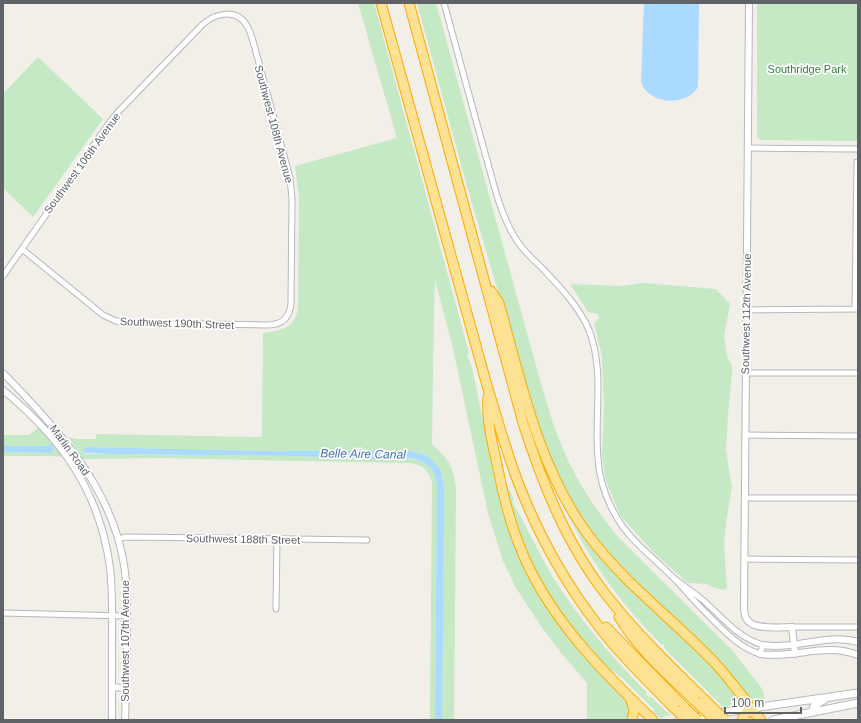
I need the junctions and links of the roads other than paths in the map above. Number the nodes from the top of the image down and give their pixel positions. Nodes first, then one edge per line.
1 (381, 3) edge
2 (409, 3) edge
3 (444, 3) edge
4 (749, 3) edge
5 (225, 14) joint
6 (748, 148) junction
7 (858, 148) edge
8 (857, 162) dead end
9 (857, 186) edge
10 (22, 249) junction
11 (857, 254) edge
12 (3, 276) edge
13 (485, 281) junction
14 (856, 309) edge
15 (746, 310) junction
16 (285, 320) joint
17 (3, 373) edge
18 (745, 373) junction
19 (858, 373) edge
20 (488, 389) junction
21 (3, 390) edge
22 (745, 436) junction
23 (858, 436) edge
24 (745, 498) junction
25 (858, 498) edge
26 (119, 538) junction
27 (277, 539) junction
28 (105, 540) junction
29 (367, 540) dead end
30 (744, 559) junction
31 (858, 560) edge
32 (676, 580) junction
33 (276, 609) dead end
34 (3, 613) edge
35 (112, 616) junction
36 (127, 616) junction
37 (792, 627) junction
38 (858, 627) edge
39 (739, 633) junction
40 (734, 640) junction
41 (858, 642) edge
42 (793, 644) junction
43 (763, 645) junction
44 (760, 654) junction
45 (795, 654) junction
46 (858, 655) edge
47 (112, 688) junction
48 (126, 688) junction
49 (856, 692) edge
50 (630, 698) junction
51 (827, 698) junction
52 (699, 700) junction
53 (858, 703) edge
54 (749, 708) junction
55 (812, 712) junction
56 (798, 717) edge
57 (691, 719) edge
58 (112, 720) edge
59 (125, 720) edge
60 (632, 720) edge
61 (653, 720) edge
62 (679, 720) edge
63 (715, 720) edge
64 (725, 720) edge
65 (742, 720) edge
66 (760, 720) edge
67 (773, 720) edge

1 - 20 highway
2 - 13 highway
3 - 32 street
4 - 6 street, Southwest 112th Avenue
5 - 10 street, Southwest 106th Avenue
5 - 16 street, Southwest 108th Avenue
6 - 7 street
6 - 15 street, Southwest 112th Avenue
8 - 9 street
9 - 11 street
10 - 12 street, Southwest 106th Avenue
10 - 16 street, Southwest 190th Street
11 - 14 street
13 - 52 highway
13 - 54 highway
14 - 15 street
15 - 18 street, Southwest 112th Avenue
17 - 26 street, Marlin Road
18 - 19 street
18 - 22 street, Southwest 112th Avenue
20 - 50 highway
20 - 57 highway, bridge
21 - 28 street, Marlin Road
22 - 23 street
22 - 24 street, Southwest 112th Avenue
24 - 25 street
24 - 30 street, Southwest 112th Avenue
26 - 27 street, Southwest 188th Street
26 - 28 street
26 - 36 street, Southwest 107th Avenue
27 - 29 street, Southwest 188th Street
27 - 33 street
28 - 35 street, Southwest 107th Avenue
30 - 31 street
30 - 37 street, Southwest 112th Avenue
32 - 39 street
32 - 40 street
34 - 35 street
35 - 36 street
35 - 47 street, Southwest 107th Avenue
36 - 48 street, Southwest 107th Avenue
37 - 38 street
37 - 42 street
39 - 40 street
39 - 43 street
40 - 44 street
41 - 42 street
42 - 43 street
42 - 45 street
43 - 44 street
44 - 45 street
45 - 46 street
47 - 48 street
47 - 58 street, Southwest 107th Avenue
48 - 59 street, Southwest 107th Avenue
49 - 51 main road
50 - 60 highway
50 - 61 highway
51 - 54 main road
51 - 55 main road
52 - 63 highway, bridge
52 - 64 highway, bridge
53 - 55 main road
54 - 57 main road
54 - 65 highway
54 - 66 highway
55 - 56 main road
56 - 67 main road
57 - 62 main road

